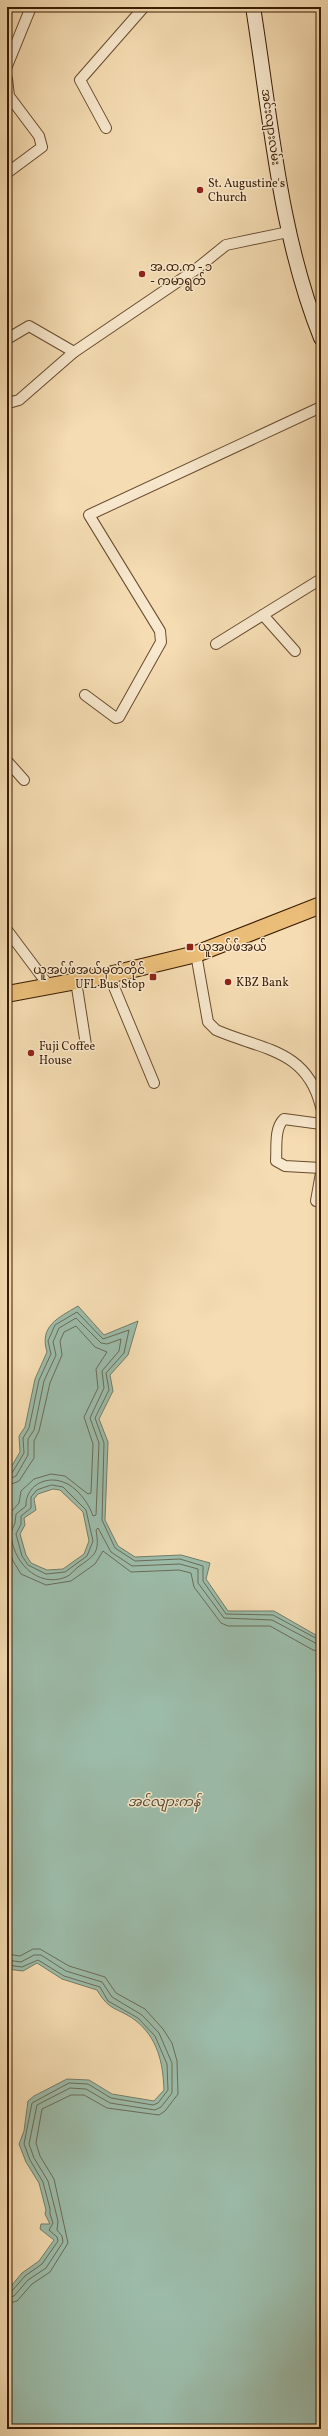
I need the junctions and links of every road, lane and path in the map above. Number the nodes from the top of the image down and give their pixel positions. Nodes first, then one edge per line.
1 (31, 7) edge
2 (144, 7) edge
3 (253, 7) edge
4 (7, 66) edge
5 (7, 80) edge
6 (106, 128) dead end
7 (7, 173) edge
8 (288, 232) junction
9 (321, 338) edge
10 (7, 339) edge
11 (74, 352) junction
12 (7, 399) edge
13 (321, 406) edge
14 (321, 579) edge
15 (263, 615) junction
16 (216, 644) dead end
17 (295, 651) dead end
18 (85, 695) dead end
19 (7, 761) edge
20 (24, 780) dead end
21 (319, 910) edge
22 (7, 930) edge
23 (196, 954) junction
24 (109, 976) junction
25 (76, 981) junction
26 (49, 986) junction
27 (8, 994) edge
28 (86, 1045) dead end
29 (154, 1083) dead end
30 (321, 1107) edge
31 (321, 1124) edge
32 (321, 1168) edge
33 (321, 1173) edge
34 (316, 1201) dead end

1 - 4 street
2 - 6 street
3 - 8 main road, အင်းလျားလမ်း
5 - 7 street
8 - 9 main road, အင်းလျားလမ်း
8 - 11 street
10 - 11 street
11 - 12 street
13 - 18 street
14 - 15 street
15 - 16 street
15 - 17 street
19 - 20 street
21 - 23 main road
22 - 26 street
23 - 24 main road
23 - 30 street
24 - 25 main road
24 - 29 street
25 - 26 main road
25 - 28 street
26 - 27 main road
31 - 32 street
33 - 34 street

